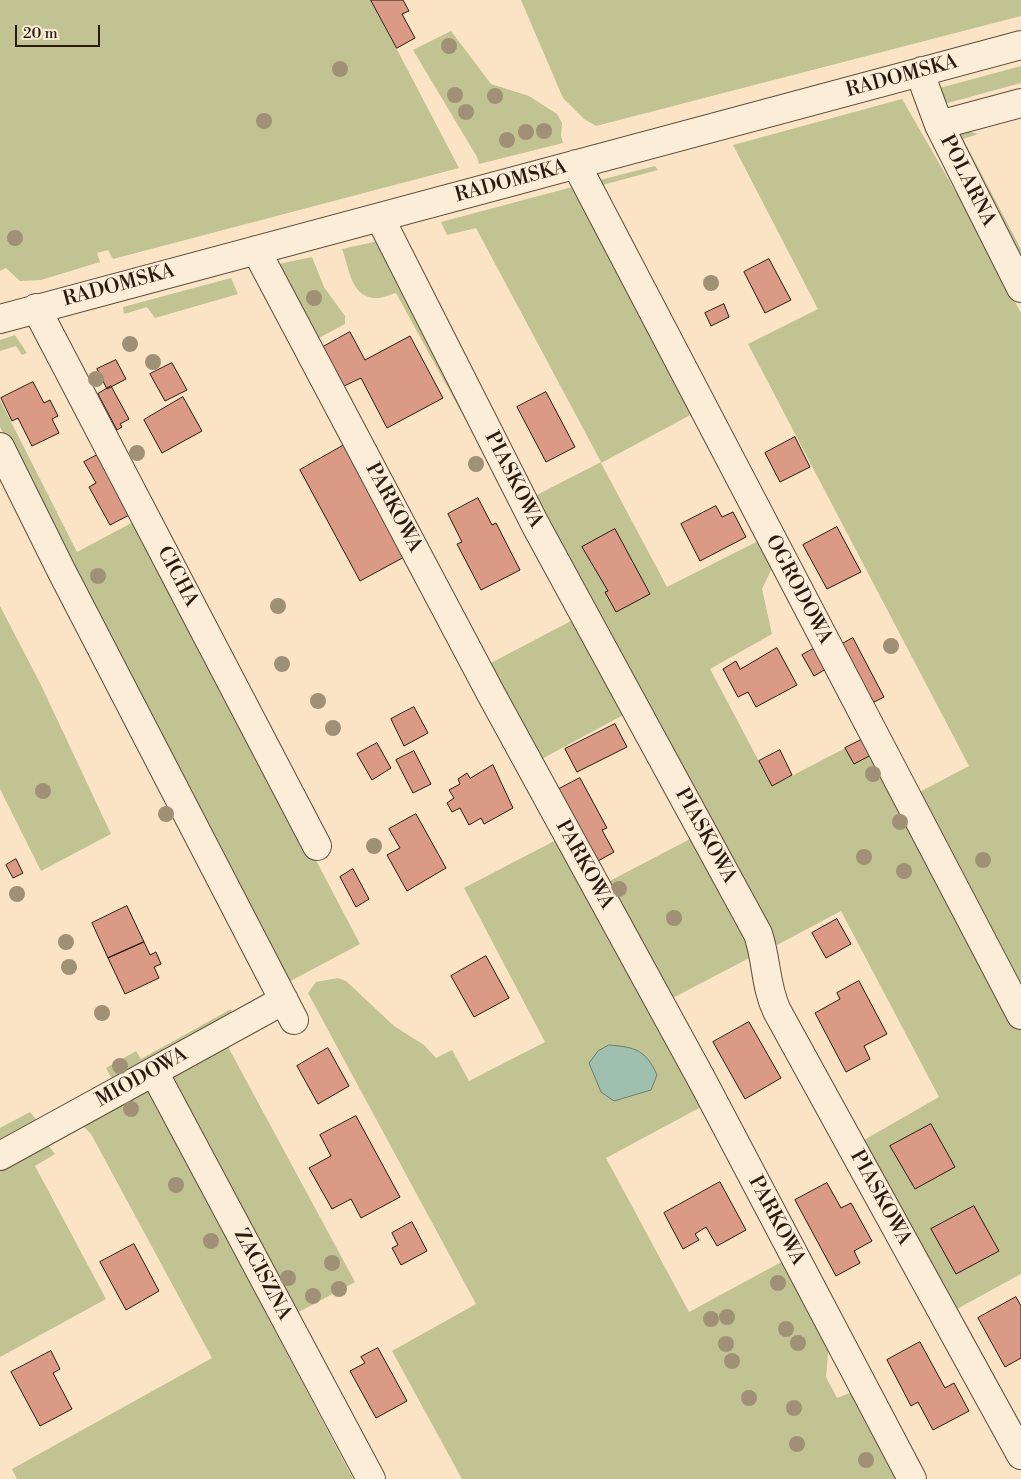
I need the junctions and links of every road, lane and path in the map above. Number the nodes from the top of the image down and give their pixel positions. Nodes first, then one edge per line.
1 (1021, 45) edge
2 (922, 71) junction
3 (1021, 103) edge
4 (939, 125) junction
5 (576, 164) junction
6 (380, 218) junction
7 (256, 250) junction
8 (1021, 288) edge
9 (36, 308) junction
10 (1, 315) edge
11 (0, 447) edge
12 (317, 846) dead end
13 (1021, 1015) edge
14 (154, 1072) junction
15 (0, 1156) edge
16 (1021, 1456) edge
17 (371, 1479) edge
18 (912, 1479) edge

1 - 2 street, RADOMSKA
2 - 4 street, POLARNA
2 - 5 street, RADOMSKA
3 - 4 street
4 - 8 street, POLARNA
5 - 6 street, RADOMSKA
5 - 13 street, OGRODOWA
6 - 7 street, RADOMSKA
6 - 16 street, PIASKOWA
7 - 9 street, RADOMSKA
7 - 18 street, PARKOWA
9 - 10 street, RADOMSKA
9 - 12 street, CICHA
11 - 14 street, MIODOWA
14 - 15 street, MIODOWA
14 - 17 street, ZACISZNA

